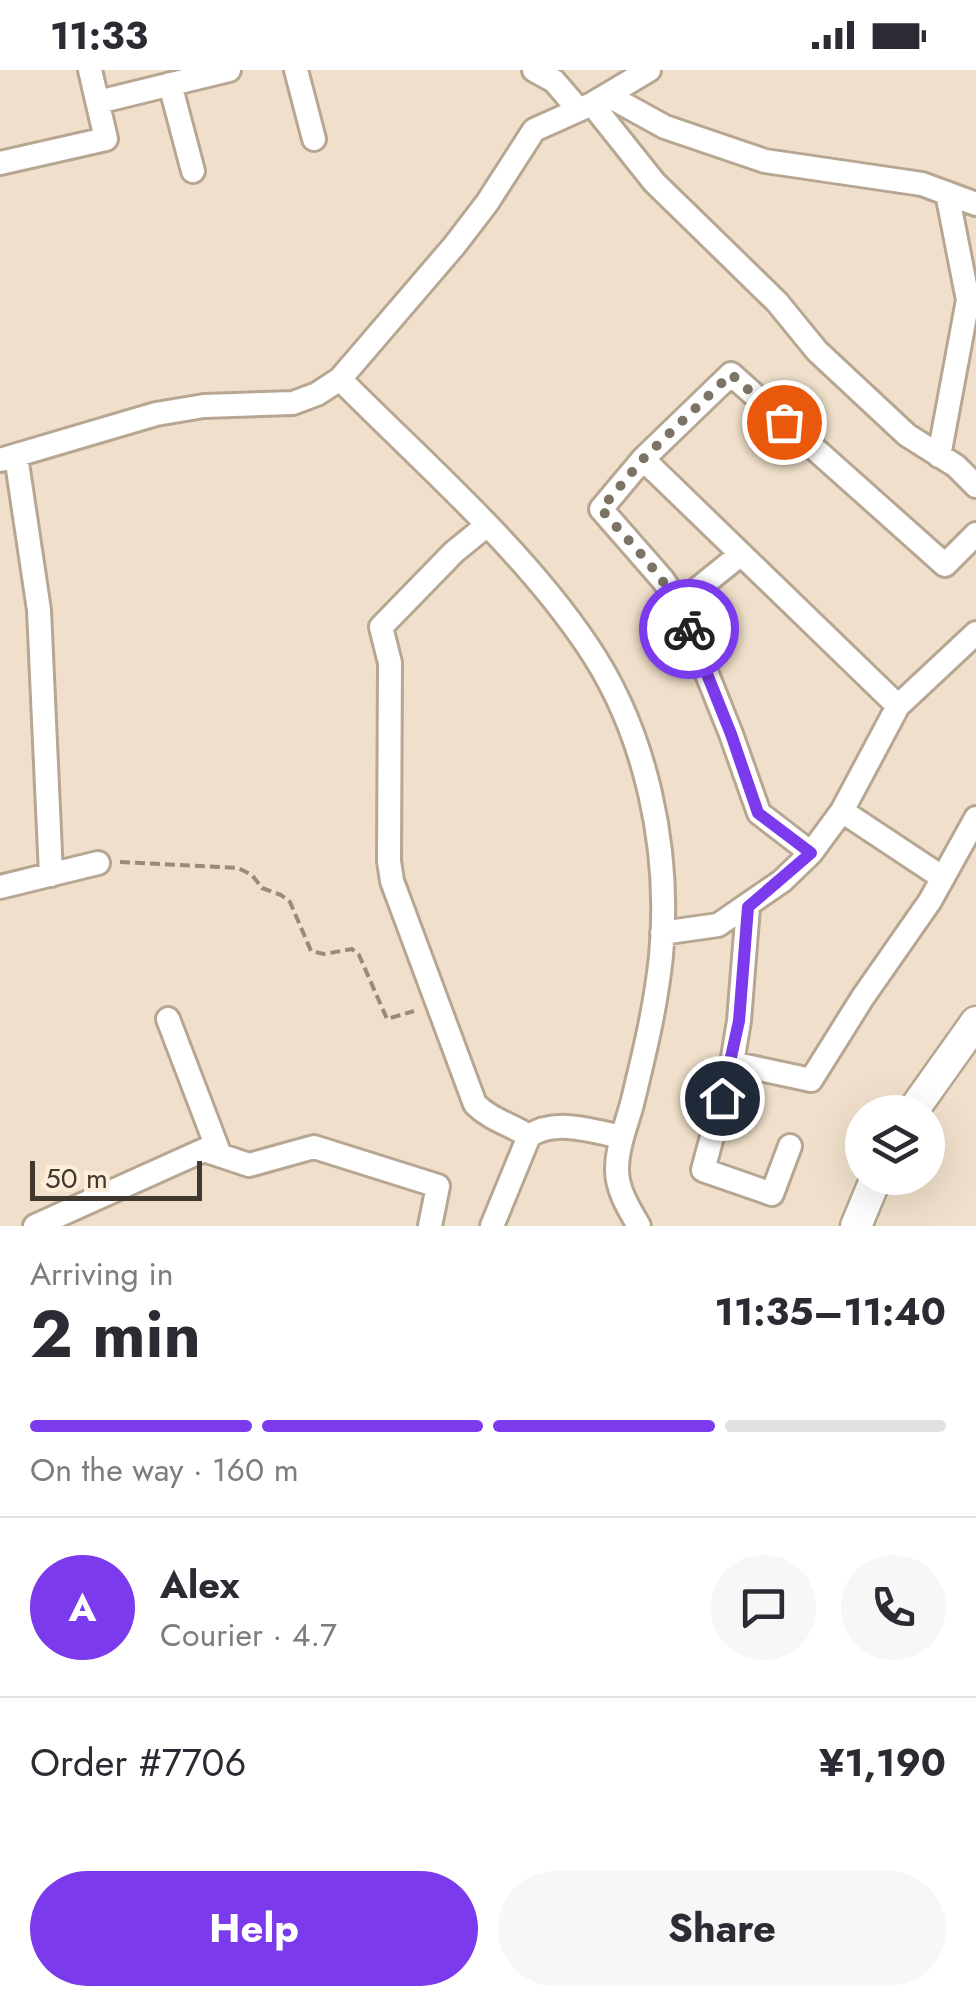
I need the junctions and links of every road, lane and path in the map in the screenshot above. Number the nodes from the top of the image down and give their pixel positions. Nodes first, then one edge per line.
1 (90, 70) edge
2 (229, 70) edge
3 (296, 70) edge
4 (534, 70) edge
5 (649, 70) edge
6 (170, 84) junction
7 (98, 102) junction
8 (593, 103) junction
9 (314, 139) dead end
10 (0, 163) edge
11 (192, 171) dead end
12 (947, 193) junction
13 (976, 204) edge
14 (340, 378) junction
15 (939, 456) junction
16 (8, 458) edge
17 (643, 459) junction
18 (976, 486) edge
19 (486, 526) junction
20 (976, 534) edge
21 (741, 554) junction
22 (679, 604) junction
23 (976, 633) edge
24 (898, 706) junction
25 (842, 811) junction
26 (976, 818) edge
27 (811, 853) junction
28 (98, 863) joint
29 (50, 875) junction
30 (943, 878) junction
31 (0, 887) edge
32 (748, 907) junction
33 (662, 933) junction
34 (438, 1004) junction
35 (168, 1019) dead end
36 (976, 1022) edge
37 (732, 1063) junction
38 (923, 1095) edge
39 (529, 1136) junction
40 (622, 1137) junction
41 (790, 1146) dead end
42 (220, 1156) junction
43 (869, 1195) edge
44 (35, 1226) edge
45 (430, 1226) edge
46 (492, 1226) edge
47 (639, 1226) edge
48 (856, 1226) edge

1 - 7 street
2 - 6 street
3 - 9 street
4 - 8 street
5 - 8 street
6 - 7 street
6 - 11 street
7 - 10 street
8 - 12 street
8 - 14 street
8 - 15 street
12 - 13 street
12 - 15 street
14 - 16 street
14 - 19 street
15 - 18 street
16 - 29 street
17 - 20 street
17 - 21 street
17 - 22 street
19 - 33 street
19 - 34 street
21 - 22 street
21 - 24 street
22 - 27 street
23 - 24 street
24 - 25 street
25 - 27 street
25 - 30 street
26 - 30 street
27 - 32 street
28 - 29 street
28 - 34 path
29 - 31 street
30 - 37 street
32 - 33 street
32 - 37 street
33 - 40 street
34 - 39 street
35 - 42 street
36 - 38 street
37 - 41 street
39 - 40 street
39 - 46 street
40 - 47 street
42 - 44 street
42 - 45 street
43 - 48 street

